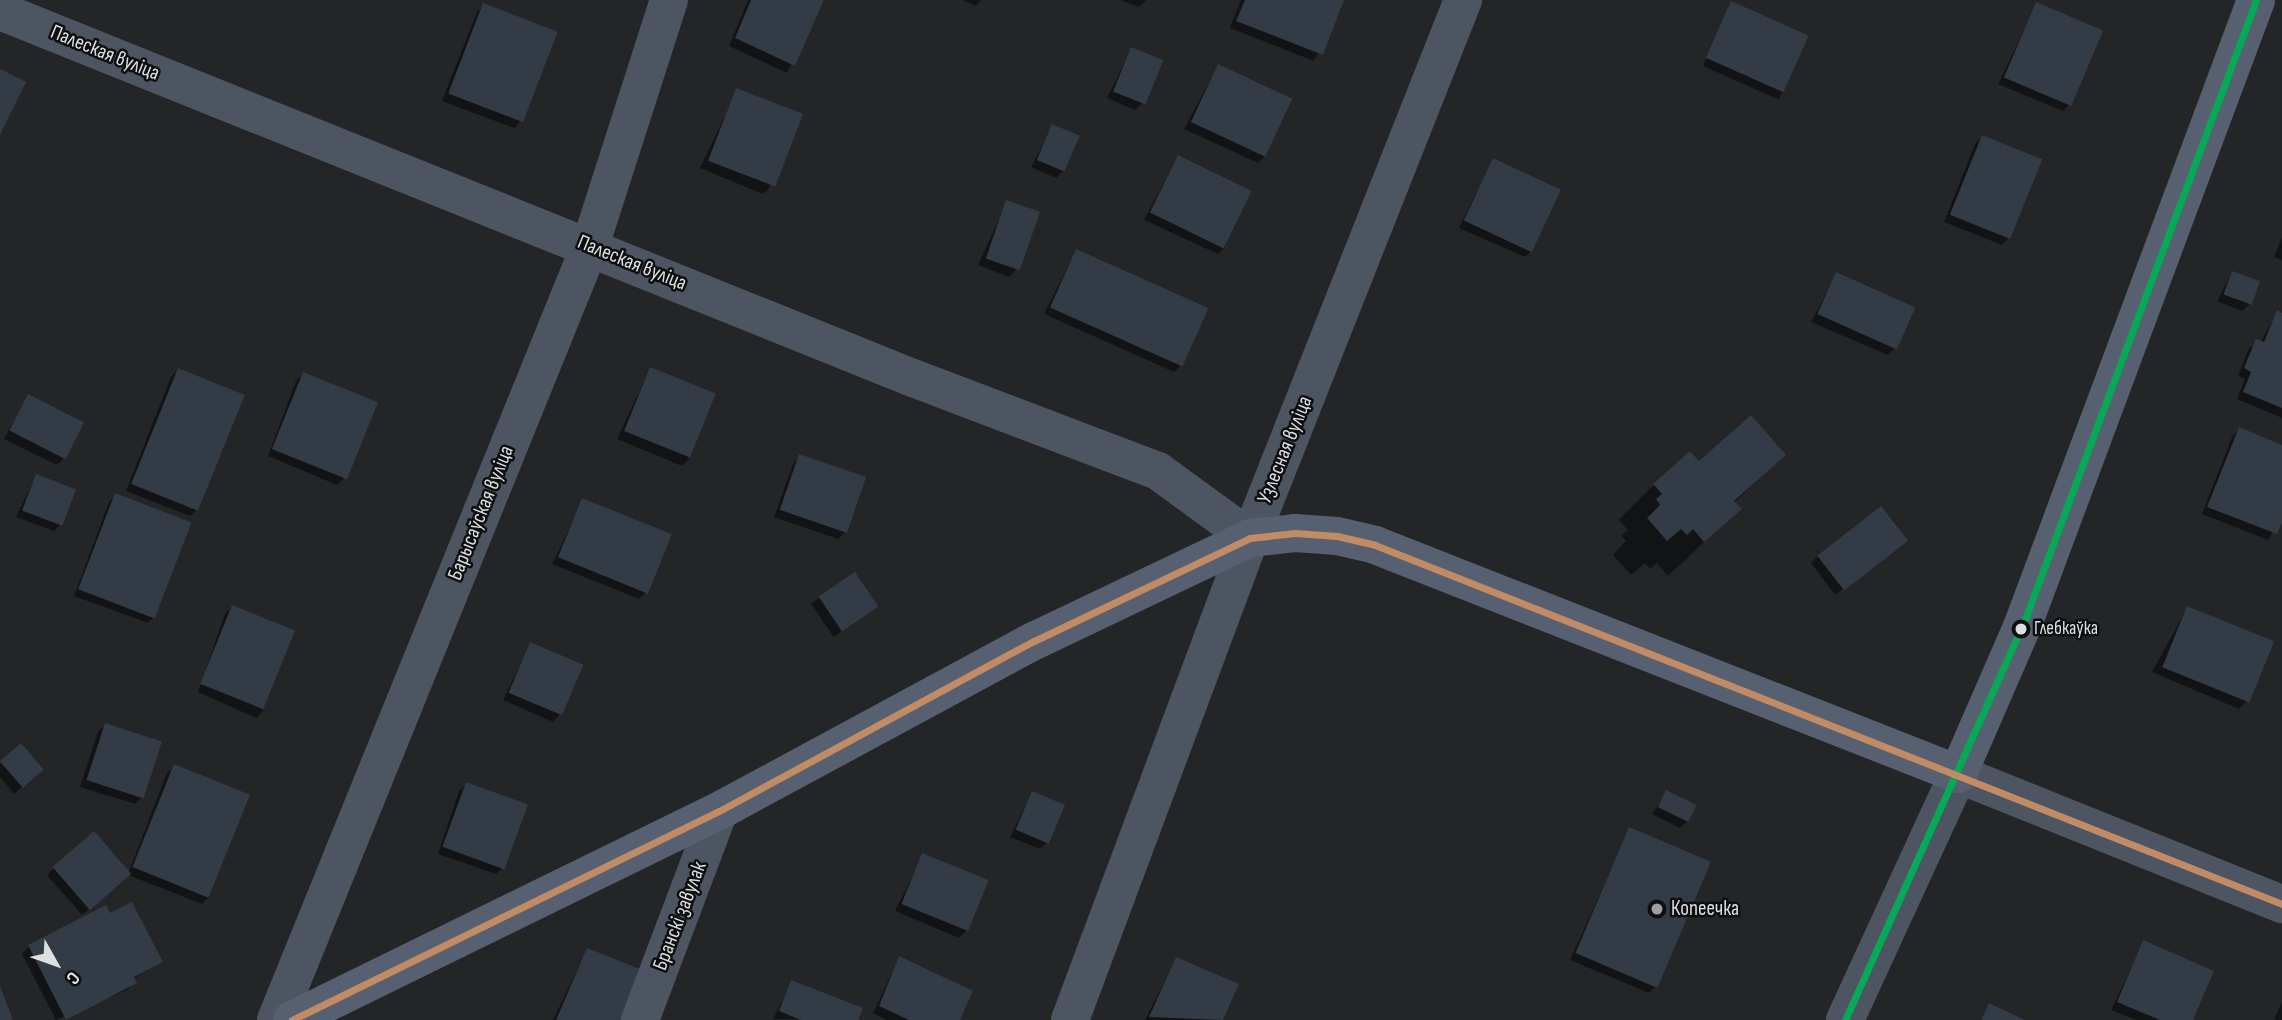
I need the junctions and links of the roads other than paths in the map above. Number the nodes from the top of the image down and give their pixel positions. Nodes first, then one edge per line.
1 (669, 0) edge
2 (1463, 0) edge
3 (2256, 0) edge
4 (0, 11) edge
5 (590, 246) junction
6 (1250, 538) junction
7 (1958, 774) junction
8 (719, 811) junction
9 (2282, 904) edge
10 (276, 1020) edge
11 (292, 1020) edge
12 (640, 1020) edge
13 (1070, 1020) edge
14 (1845, 1020) edge

1 - 5 street, Барысаўская вуліца
2 - 6 street, Узлесная вуліца
3 - 7 main road
4 - 5 street, Палеская вуліца
5 - 6 street, Палеская вуліца
5 - 10 street, Барысаўская вуліца
6 - 7 main road
6 - 8 main road
6 - 13 street, Узлесная вуліца
7 - 9 street
7 - 14 street
8 - 11 main road
8 - 12 street, Бранскі завулак

